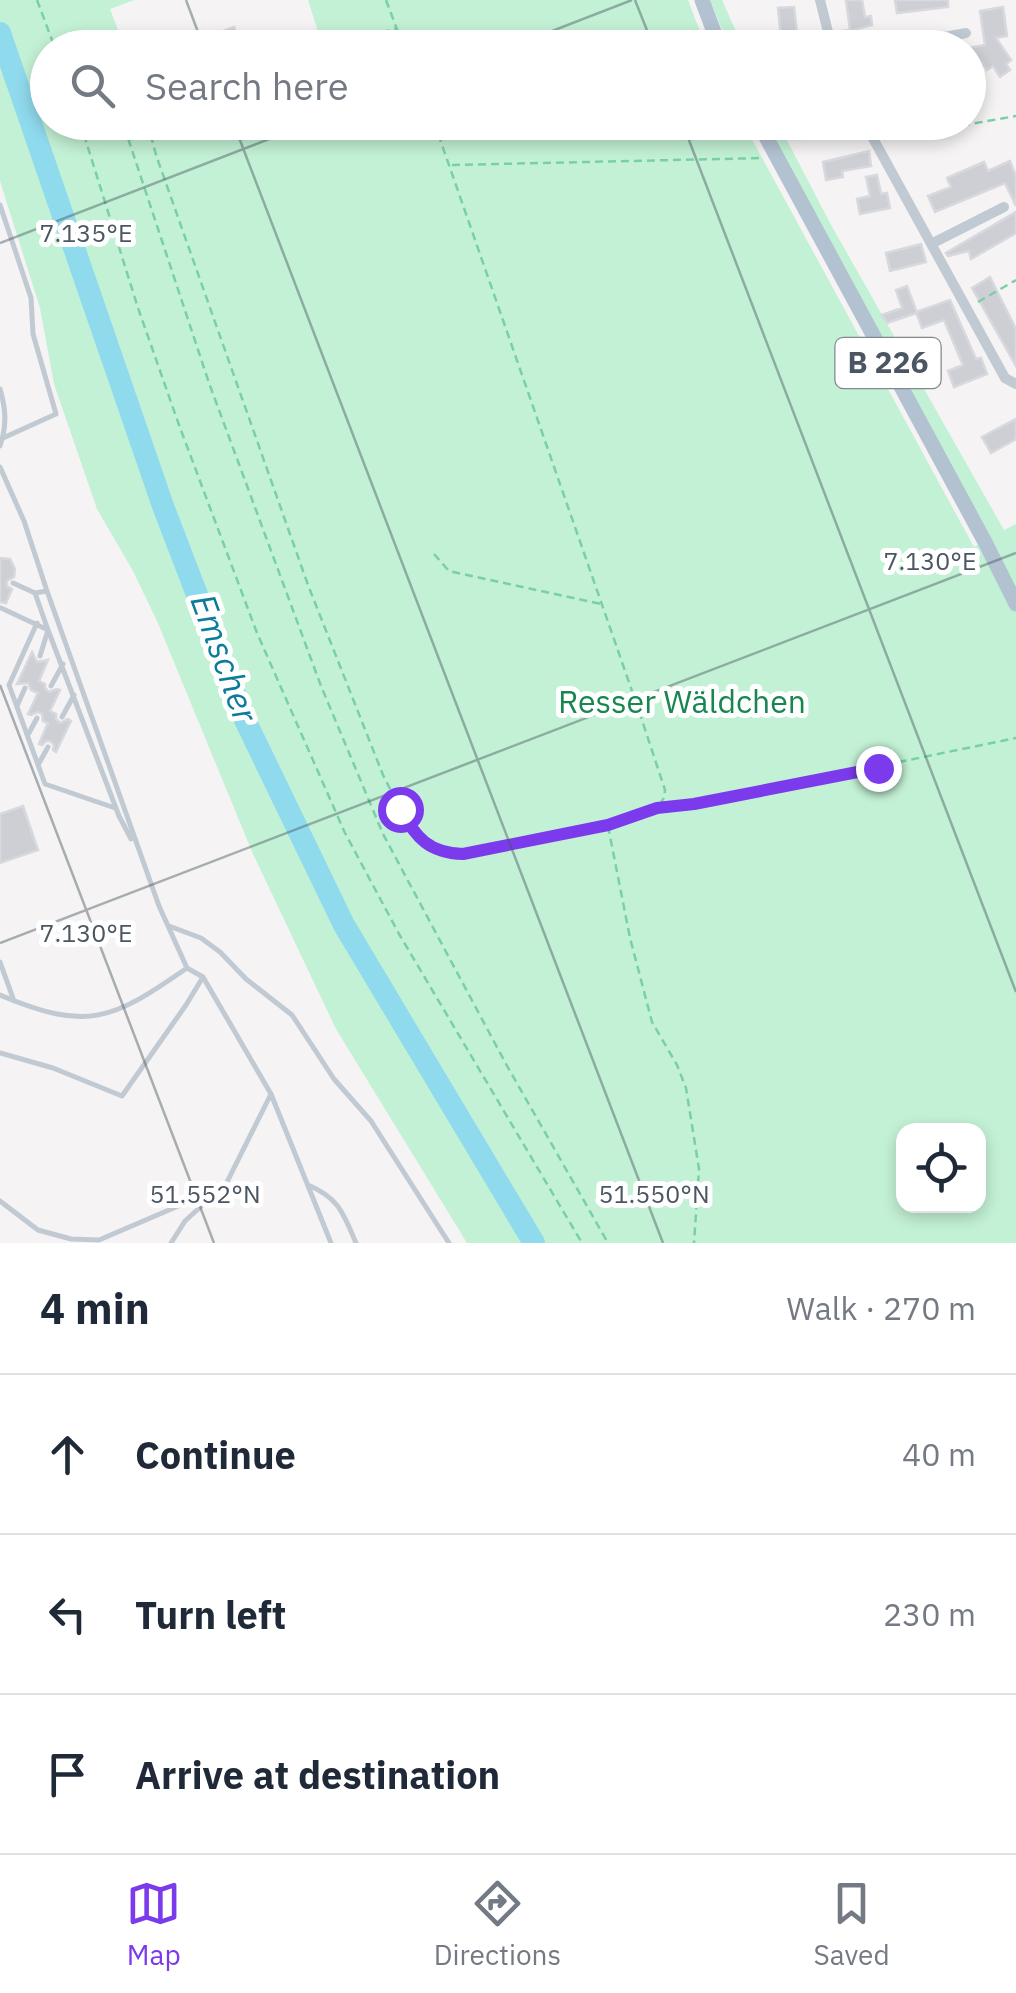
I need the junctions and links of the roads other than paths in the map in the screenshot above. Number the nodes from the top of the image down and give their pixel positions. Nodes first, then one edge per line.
1 (702, 0) edge
2 (820, 0) edge
3 (713, 30) edge
4 (828, 30) edge
5 (768, 140) edge
6 (873, 140) edge
7 (0, 205) edge
8 (1004, 207) dead end
9 (931, 244) junction
10 (1016, 384) edge
11 (0, 389) edge
12 (3, 438) junction
13 (0, 446) edge
14 (0, 467) edge
15 (14, 583) dead end
16 (47, 591) junction
17 (35, 593) junction
18 (1016, 604) edge
19 (1, 608) edge
20 (37, 622) junction
21 (48, 630) junction
22 (40, 656) dead end
23 (63, 664) junction
24 (51, 686) dead end
25 (26, 688) dead end
26 (74, 694) junction
27 (17, 706) junction
28 (62, 717) dead end
29 (37, 718) dead end
30 (28, 735) junction
31 (48, 748) dead end
32 (38, 765) junction
33 (125, 806) junction
34 (116, 809) junction
35 (138, 851) junction
36 (168, 926) junction
37 (0, 962) edge
38 (187, 968) junction
39 (203, 977) junction
40 (0, 995) edge
41 (14, 1001) junction
42 (0, 1054) edge
43 (271, 1094) junction
44 (308, 1184) junction
45 (208, 1200) junction
46 (0, 1201) edge
47 (171, 1243) edge
48 (330, 1243) edge
49 (356, 1243) edge
50 (449, 1243) edge

1 - 3 main road
2 - 4 street
5 - 18 main road, B 226
6 - 9 street
7 - 12 lane
8 - 9 street
9 - 10 street
11 - 12 lane
12 - 13 lane
14 - 16 lane
15 - 17 lane
16 - 17 lane
16 - 33 lane
17 - 21 lane
19 - 20 lane
20 - 21 lane
20 - 27 lane
21 - 22 lane
21 - 23 lane
23 - 24 lane
23 - 26 lane
25 - 27 lane
26 - 28 lane
26 - 34 lane
27 - 30 lane
29 - 30 lane
30 - 32 lane
31 - 32 lane
32 - 34 lane
33 - 34 lane
33 - 35 lane
34 - 35 lane
35 - 36 lane
36 - 38 lane
36 - 50 lane
37 - 41 lane
38 - 39 lane
38 - 41 lane
39 - 42 lane
39 - 43 lane
40 - 41 lane
43 - 44 lane
43 - 45 lane
44 - 48 lane
44 - 49 lane
45 - 46 lane
45 - 47 lane

